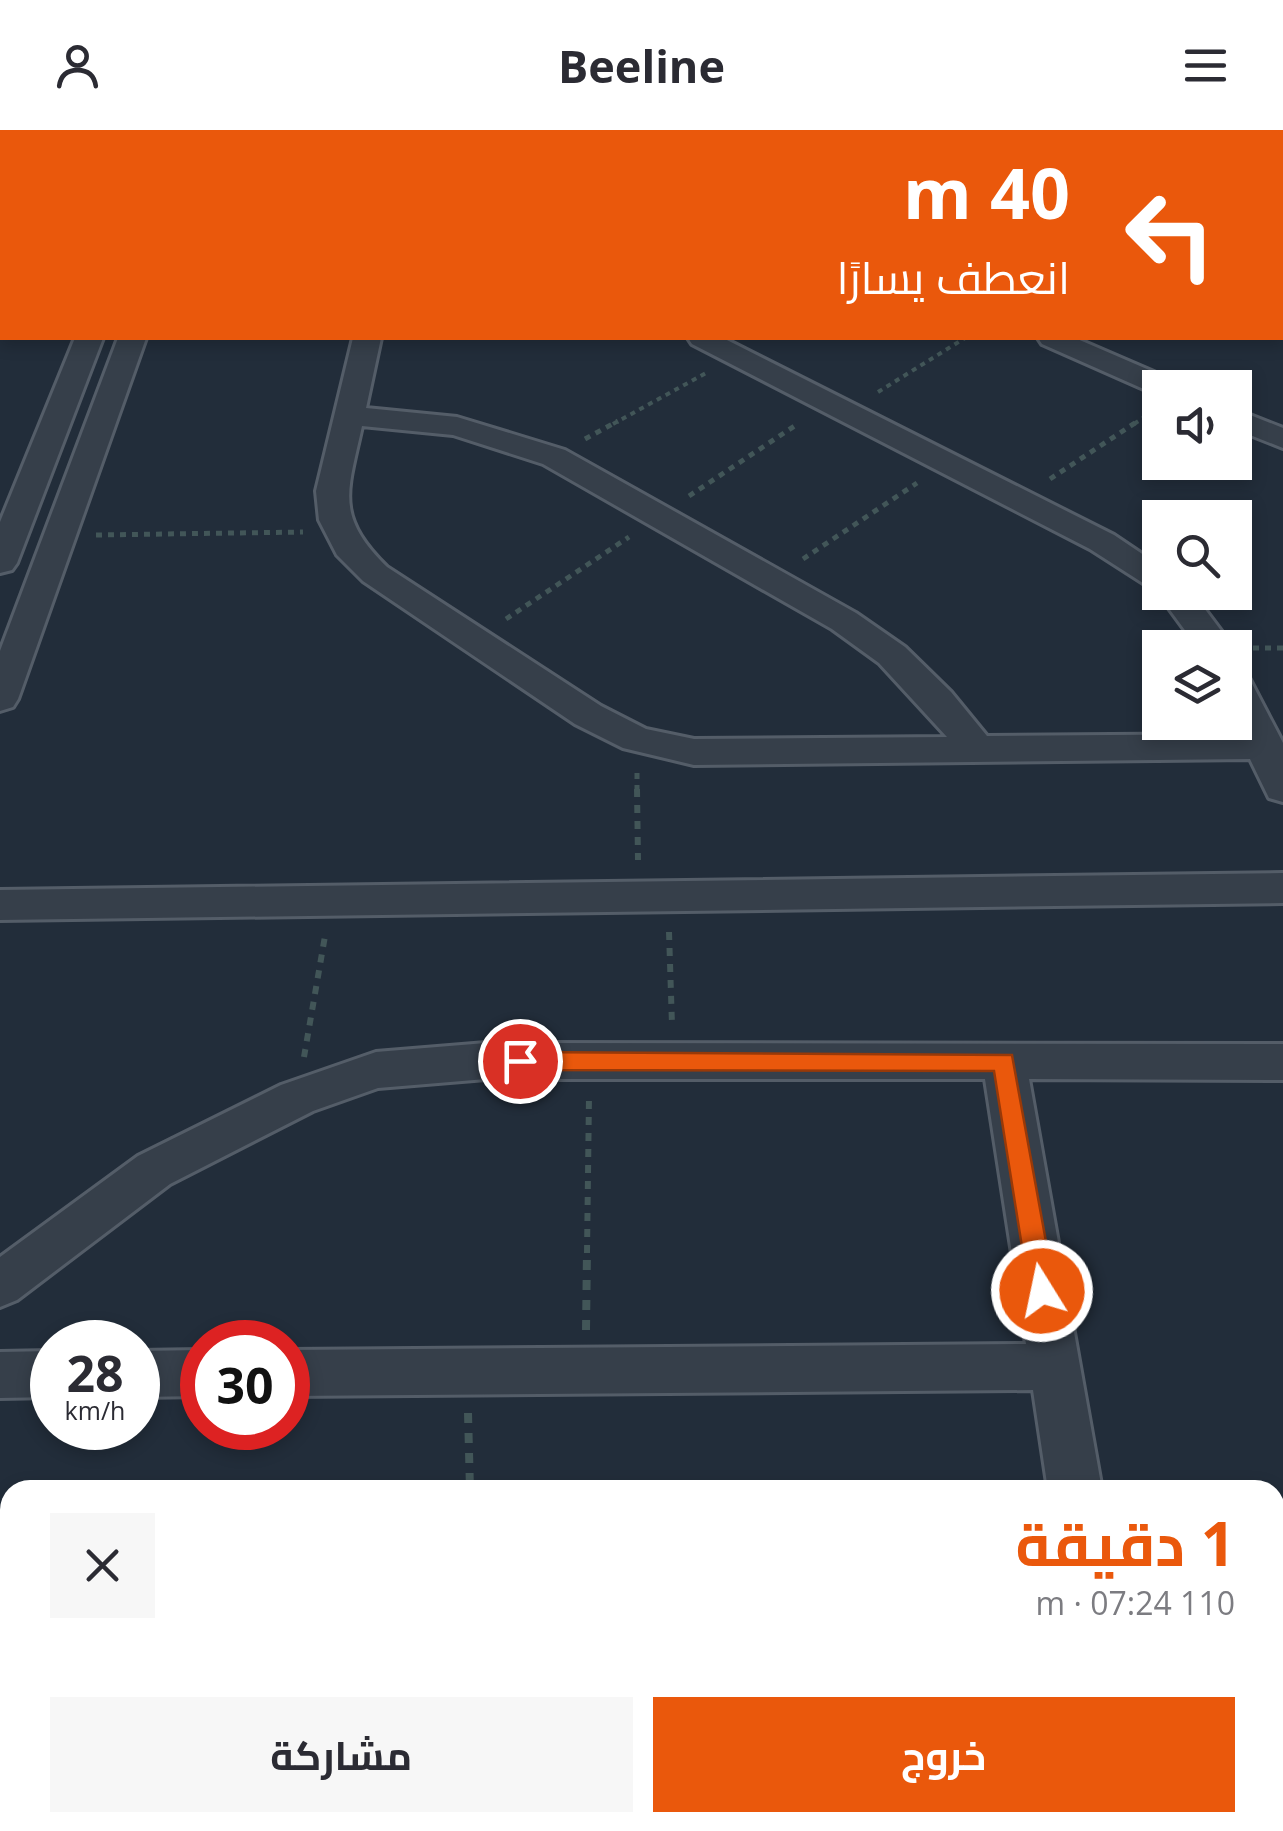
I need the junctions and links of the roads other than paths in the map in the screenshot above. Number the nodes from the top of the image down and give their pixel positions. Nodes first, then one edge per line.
1 (88, 340) edge
2 (131, 340) edge
3 (367, 340) edge
4 (706, 340) edge
5 (1057, 340) edge
6 (1142, 377) edge
7 (348, 416) junction
8 (1252, 425) edge
9 (1283, 439) edge
10 (0, 563) edge
11 (1142, 570) edge
12 (1188, 610) edge
13 (1203, 630) edge
14 (0, 699) edge
15 (1252, 718) edge
16 (1266, 746) junction
17 (978, 750) junction
18 (1283, 789) edge
19 (1283, 888) edge
20 (0, 905) edge
21 (1004, 1061) junction
22 (1283, 1062) edge
23 (0, 1285) edge
24 (1055, 1367) junction
25 (310, 1373) edge
26 (30, 1374) edge
27 (0, 1375) edge
28 (1073, 1480) edge

1 - 10 street
2 - 14 street
3 - 7 street
4 - 11 street
5 - 6 street
7 - 17 street
7 - 17 street
8 - 9 street
12 - 13 street
15 - 16 street
16 - 17 street
16 - 18 street
19 - 20 street
21 - 22 street
21 - 23 street
21 - 24 street
24 - 25 street
24 - 28 street
26 - 27 street

